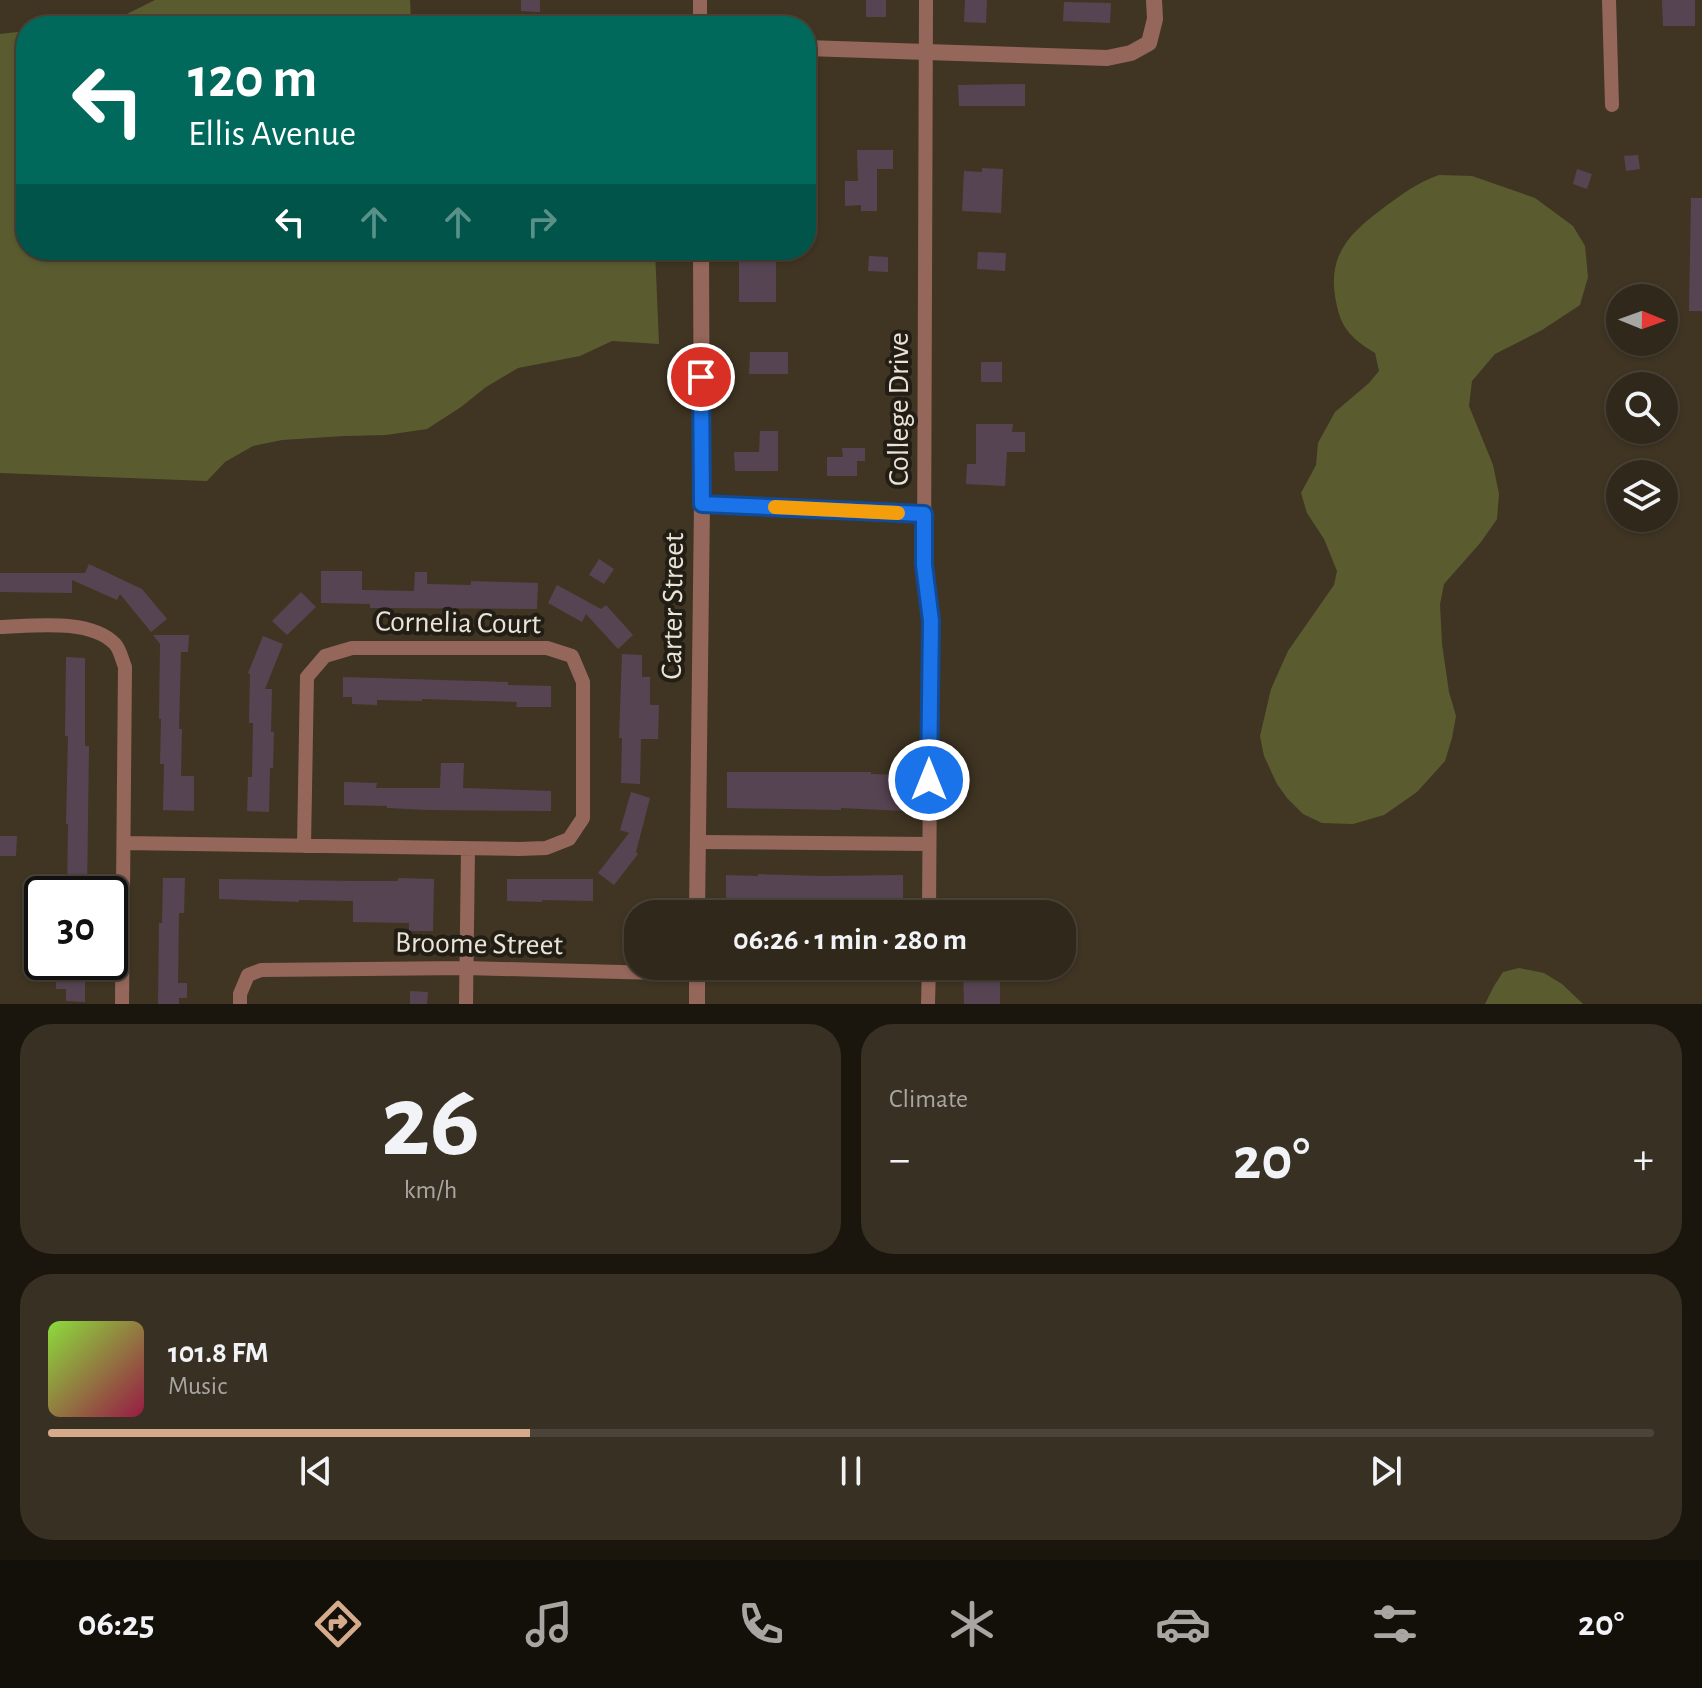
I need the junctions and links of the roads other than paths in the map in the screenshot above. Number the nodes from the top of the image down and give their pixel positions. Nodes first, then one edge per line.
1 (926, 0) edge
2 (1154, 0) edge
3 (1609, 0) edge
4 (816, 48) edge
5 (927, 51) junction
6 (1612, 105) dead end
7 (701, 260) edge
8 (702, 504) junction
9 (924, 514) junction
10 (0, 627) edge
11 (698, 842) junction
12 (124, 843) junction
13 (929, 844) junction
14 (304, 846) junction
15 (468, 849) junction
16 (697, 900) edge
17 (929, 900) edge
18 (466, 968) junction
19 (624, 969) edge
20 (697, 980) edge
21 (929, 980) edge
22 (122, 1004) edge
23 (240, 1004) edge
24 (466, 1004) edge
25 (697, 1004) edge
26 (928, 1004) edge

1 - 5 street, College Drive
2 - 5 street
3 - 6 street
4 - 5 street
5 - 9 street, College Drive
7 - 8 street, Carter Street
8 - 9 street
8 - 11 street, Carter Street
9 - 13 street, College Drive
10 - 12 street
11 - 13 street
11 - 16 street, Carter Street
12 - 14 street, Cornelia Court
12 - 22 street
13 - 17 street, College Drive
14 - 15 street, Cornelia Court
14 - 15 street, Cornelia Court
15 - 18 street
18 - 19 street, Broome Street
18 - 23 street, Broome Street
18 - 24 street
20 - 25 street
21 - 26 street

